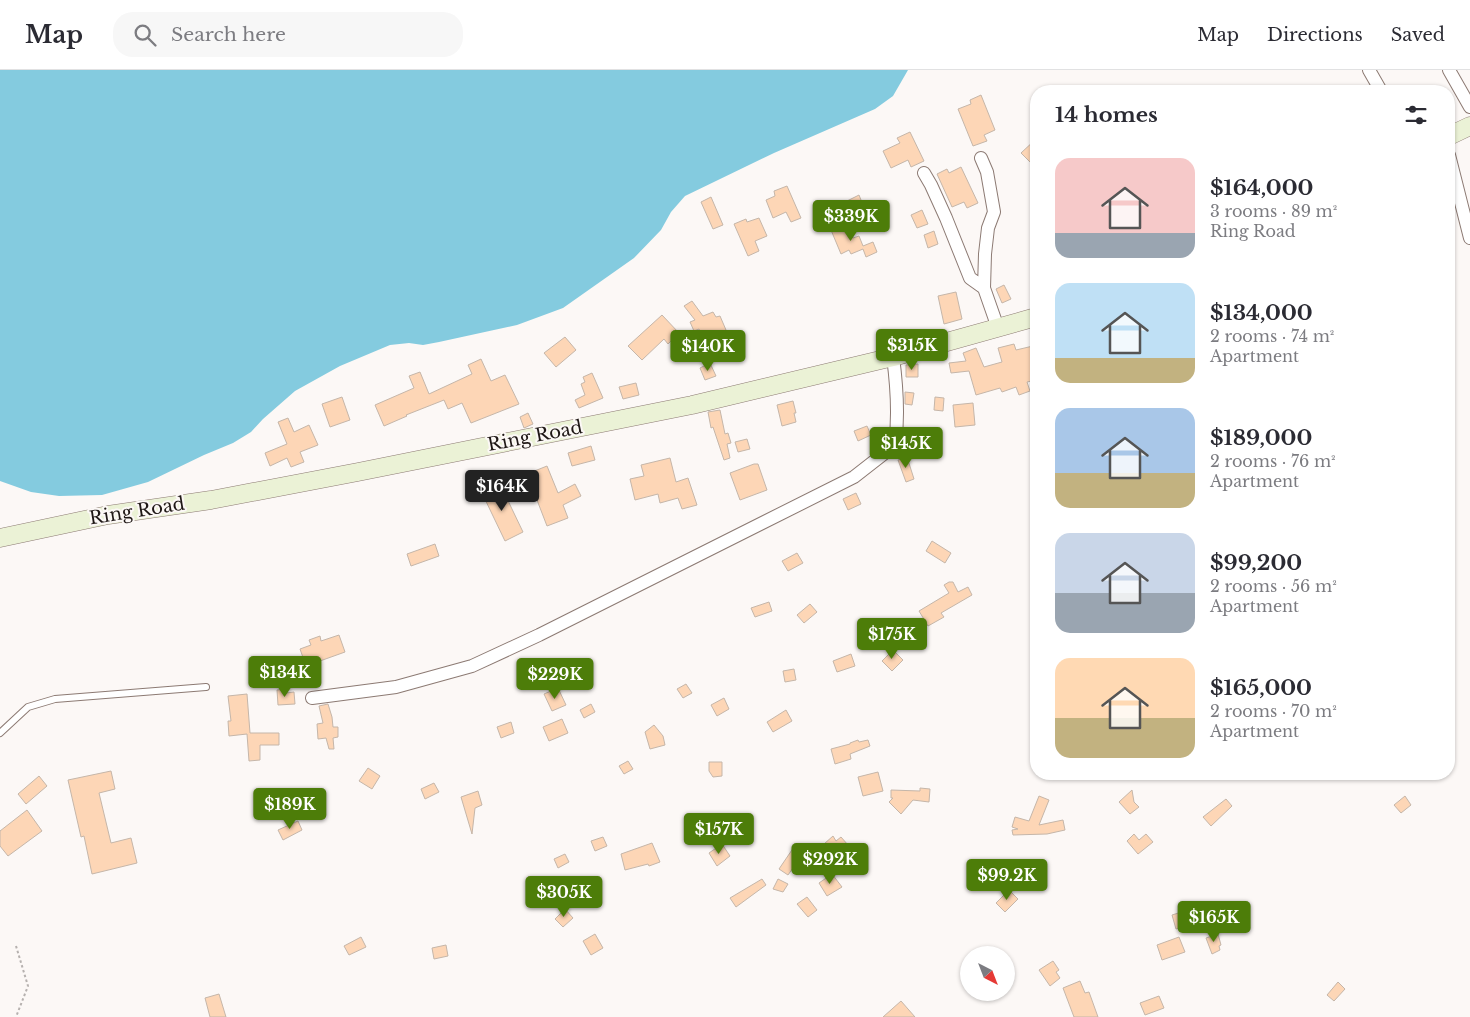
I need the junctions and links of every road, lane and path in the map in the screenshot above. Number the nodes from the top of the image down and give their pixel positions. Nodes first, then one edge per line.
1 (1369, 70) edge
2 (1448, 70) edge
3 (1378, 85) edge
4 (1470, 107) edge
5 (1470, 126) edge
6 (1455, 133) edge
7 (981, 158) dead end
8 (924, 173) dead end
9 (1455, 179) edge
10 (1470, 238) edge
11 (984, 288) junction
12 (1030, 319) edge
13 (998, 328) junction
14 (893, 357) junction
15 (0, 538) edge
16 (206, 687) dead end
17 (312, 698) dead end
18 (0, 733) edge
19 (16, 946) dead end
20 (16, 1017) edge

1 - 3 street
2 - 4 street
5 - 6 main road
7 - 11 street
8 - 11 street
9 - 10 street
11 - 13 street
12 - 13 main road, Ring Road
13 - 14 main road, Ring Road
14 - 15 main road, Ring Road
14 - 17 street
16 - 18 lane
19 - 20 path

